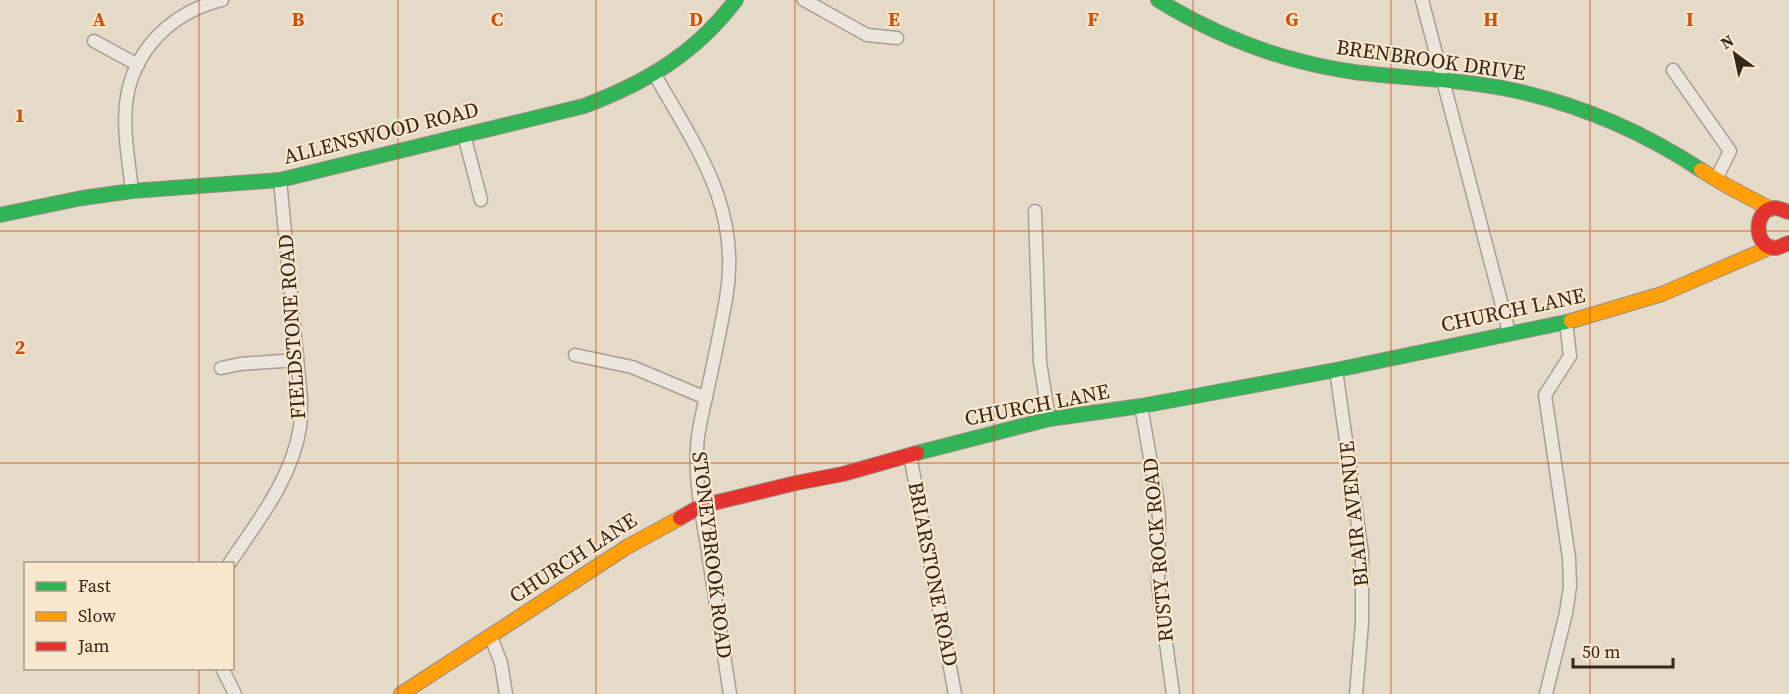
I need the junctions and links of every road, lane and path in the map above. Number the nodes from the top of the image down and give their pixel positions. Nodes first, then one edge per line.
1 (222, 0) edge
2 (736, 0) edge
3 (804, 0) edge
4 (1158, 0) edge
5 (1422, 0) edge
6 (897, 39) dead end
7 (94, 41) dead end
8 (138, 66) junction
9 (1673, 69) dead end
10 (655, 75) junction
11 (1443, 79) junction
12 (464, 135) junction
13 (280, 180) junction
14 (1721, 182) junction
15 (132, 191) junction
16 (481, 200) dead end
17 (1782, 208) edge
18 (1035, 211) dead end
19 (0, 215) edge
20 (1758, 228) junction
21 (1788, 246) edge
22 (1771, 247) junction
23 (1725, 266) junction
24 (1566, 322) junction
25 (1509, 333) junction
26 (575, 355) dead end
27 (297, 360) junction
28 (221, 368) dead end
29 (1336, 370) junction
30 (706, 398) junction
31 (1141, 406) junction
32 (1049, 419) junction
33 (910, 455) junction
34 (701, 506) junction
35 (230, 562) edge
36 (491, 637) junction
37 (223, 670) edge
38 (235, 694) edge
39 (401, 694) edge
40 (506, 694) edge
41 (730, 694) edge
42 (954, 694) edge
43 (1173, 694) edge
44 (1356, 694) edge
45 (1546, 694) edge

1 - 8 street
2 - 10 street, ALLENSWOOD ROAD
3 - 6 street
4 - 11 street, BRENBROOK DRIVE
5 - 11 street
7 - 8 street
8 - 15 street
9 - 14 street
10 - 12 street, ALLENSWOOD ROAD
10 - 30 street, STONEYBROOK ROAD
11 - 14 street, BRENBROOK DRIVE
11 - 25 street
12 - 13 street, ALLENSWOOD ROAD
12 - 16 street
13 - 15 street, ALLENSWOOD ROAD
13 - 27 street, FIELDSTONE ROAD
14 - 17 street, BRENBROOK DRIVE
14 - 20 street, BRENBROOK DRIVE
15 - 19 street, ALLENSWOOD ROAD
17 - 20 street, CHURCH LANE
18 - 32 street
20 - 22 street, BRENBROOK DRIVE
20 - 23 street, CHURCH LANE
21 - 22 street, CHURCH LANE
22 - 23 street, CHURCH LANE
23 - 24 street, CHURCH LANE
24 - 25 street, CHURCH LANE
24 - 45 street
25 - 29 street, CHURCH LANE
26 - 30 street
27 - 28 street
27 - 35 street, FIELDSTONE ROAD
29 - 31 street, CHURCH LANE
29 - 44 street, BLAIR AVENUE
30 - 34 street, STONEYBROOK ROAD
31 - 32 street, CHURCH LANE
31 - 43 street, RUSTY ROCK ROAD
32 - 33 street, CHURCH LANE
33 - 34 street, CHURCH LANE
33 - 42 street, BRIARSTONE ROAD
34 - 36 street, CHURCH LANE
34 - 41 street, STONEYBROOK ROAD
36 - 39 street, CHURCH LANE
36 - 40 street
37 - 38 street

